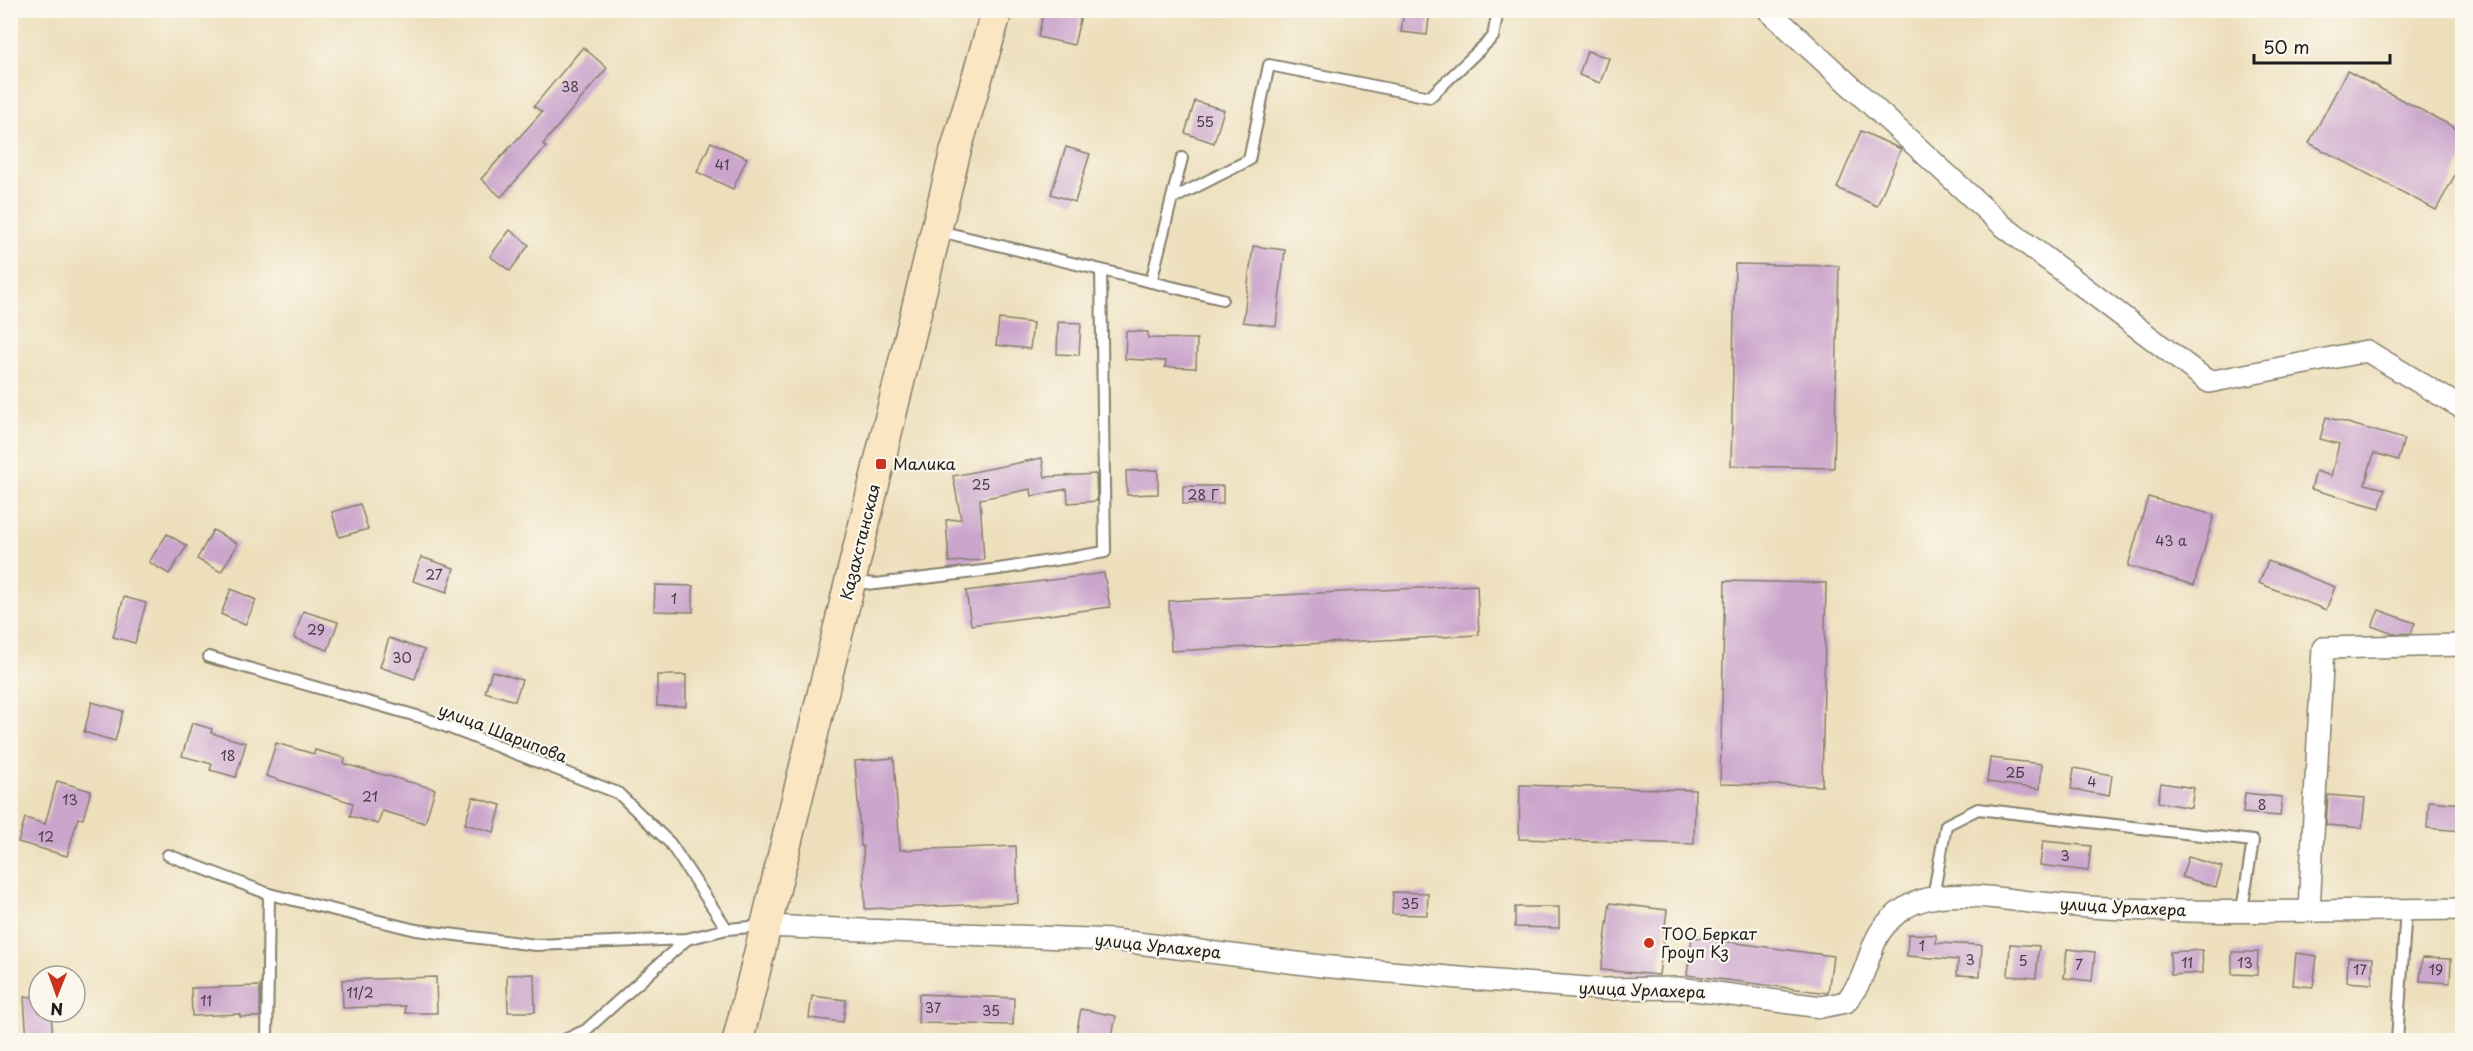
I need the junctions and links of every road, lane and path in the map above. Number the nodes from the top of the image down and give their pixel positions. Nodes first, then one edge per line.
1 (997, 10) edge
2 (1498, 10) edge
3 (1768, 10) edge
4 (1182, 158) dead end
5 (1172, 199) junction
6 (936, 231) junction
7 (1101, 270) junction
8 (1151, 282) junction
9 (1222, 299) dead end
10 (2463, 408) edge
11 (851, 582) junction
12 (2463, 645) edge
13 (208, 657) dead end
14 (168, 855) dead end
15 (269, 894) junction
16 (1933, 897) junction
17 (2406, 909) junction
18 (2463, 909) edge
19 (2242, 910) junction
20 (2309, 910) junction
21 (765, 926) junction
22 (727, 928) junction
23 (687, 939) junction
24 (267, 1041) edge
25 (564, 1041) edge
26 (738, 1041) edge
27 (2397, 1041) edge

1 - 6 main road, Казахстанская
2 - 5 lane
3 - 10 street
4 - 5 lane
5 - 8 lane
6 - 7 lane
6 - 11 main road, Казахстанская
7 - 8 lane
7 - 11 lane
8 - 9 lane
11 - 21 main road, Казахстанская
12 - 20 street
13 - 22 lane, улица Шарипова
14 - 15 lane
15 - 23 lane
15 - 24 lane
16 - 19 street, улица Урлахера
16 - 19 lane
16 - 21 street, улица Урлахера
17 - 18 street, улица Урлахера
17 - 20 street, улица Урлахера
17 - 27 lane
19 - 20 street, улица Урлахера
21 - 22 lane
21 - 26 main road, Казахстанская
22 - 23 lane
23 - 25 lane

